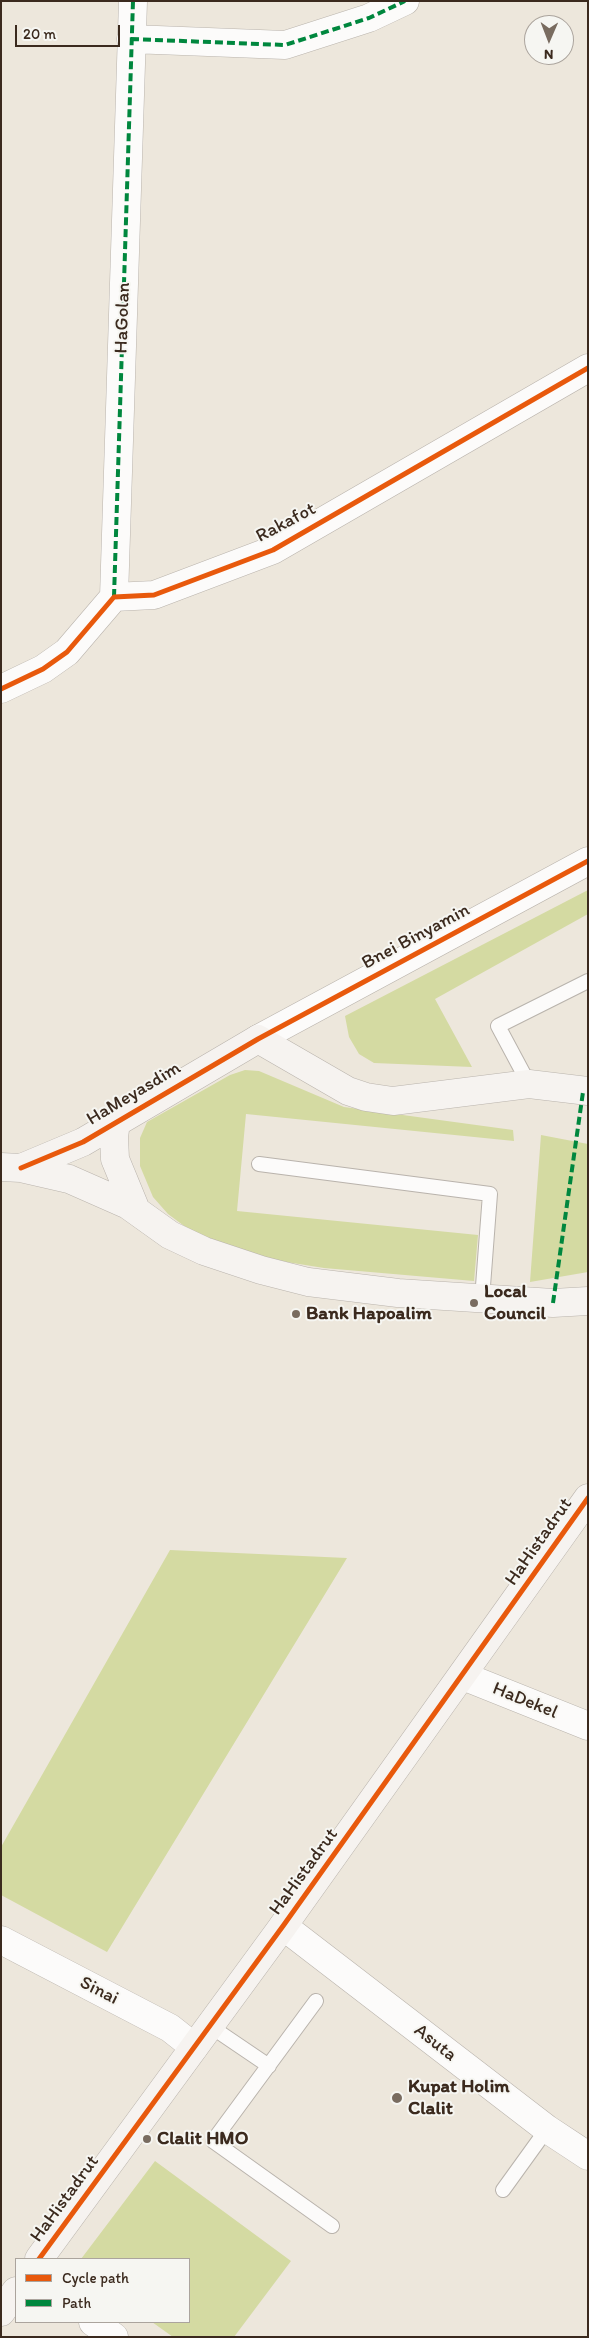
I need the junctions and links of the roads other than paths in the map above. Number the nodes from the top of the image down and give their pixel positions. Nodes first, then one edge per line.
1 (133, 1) edge
2 (405, 1) edge
3 (131, 39) junction
4 (588, 368) edge
5 (114, 597) junction
6 (1, 689) edge
7 (588, 861) edge
8 (588, 981) edge
9 (258, 1039) junction
10 (529, 1084) junction
11 (588, 1092) edge
12 (116, 1122) junction
13 (259, 1164) dead end
14 (11, 1168) edge
15 (136, 1210) junction
16 (482, 1299) junction
17 (588, 1301) edge
18 (588, 1498) edge
19 (463, 1676) junction
20 (588, 1726) edge
21 (283, 1926) junction
22 (1, 1940) edge
23 (316, 2001) dead end
24 (202, 2037) junction
25 (269, 2066) junction
26 (547, 2129) junction
27 (588, 2156) edge
28 (503, 2190) dead end
29 (332, 2226) dead end
30 (41, 2258) edge
31 (15, 2292) edge
32 (1, 2312) edge
33 (94, 2323) edge
34 (114, 2337) edge

1 - 3 street, HaGolan
2 - 3 street
3 - 5 street, HaGolan
4 - 5 street, Rakafot
5 - 6 street
7 - 9 street, Bnei Binyamin
8 - 10 lane
9 - 10 street
9 - 12 street, HaMeyasdim
10 - 11 street
12 - 14 street, HaMeyasdim
12 - 15 street
13 - 16 lane
14 - 15 street, HaMeyasdim
15 - 16 street, HaMeyasdim
16 - 17 street, HaMeyasdim
18 - 19 street, HaHistadrut
19 - 20 street, HaDekel
19 - 21 street, HaHistadrut
21 - 24 street, HaHistadrut
21 - 26 street, Asuta
22 - 24 street, Sinai
23 - 25 lane
24 - 25 lane
24 - 30 street, HaHistadrut
25 - 29 lane
26 - 27 street, Asuta
26 - 28 lane
31 - 32 street
33 - 34 street

